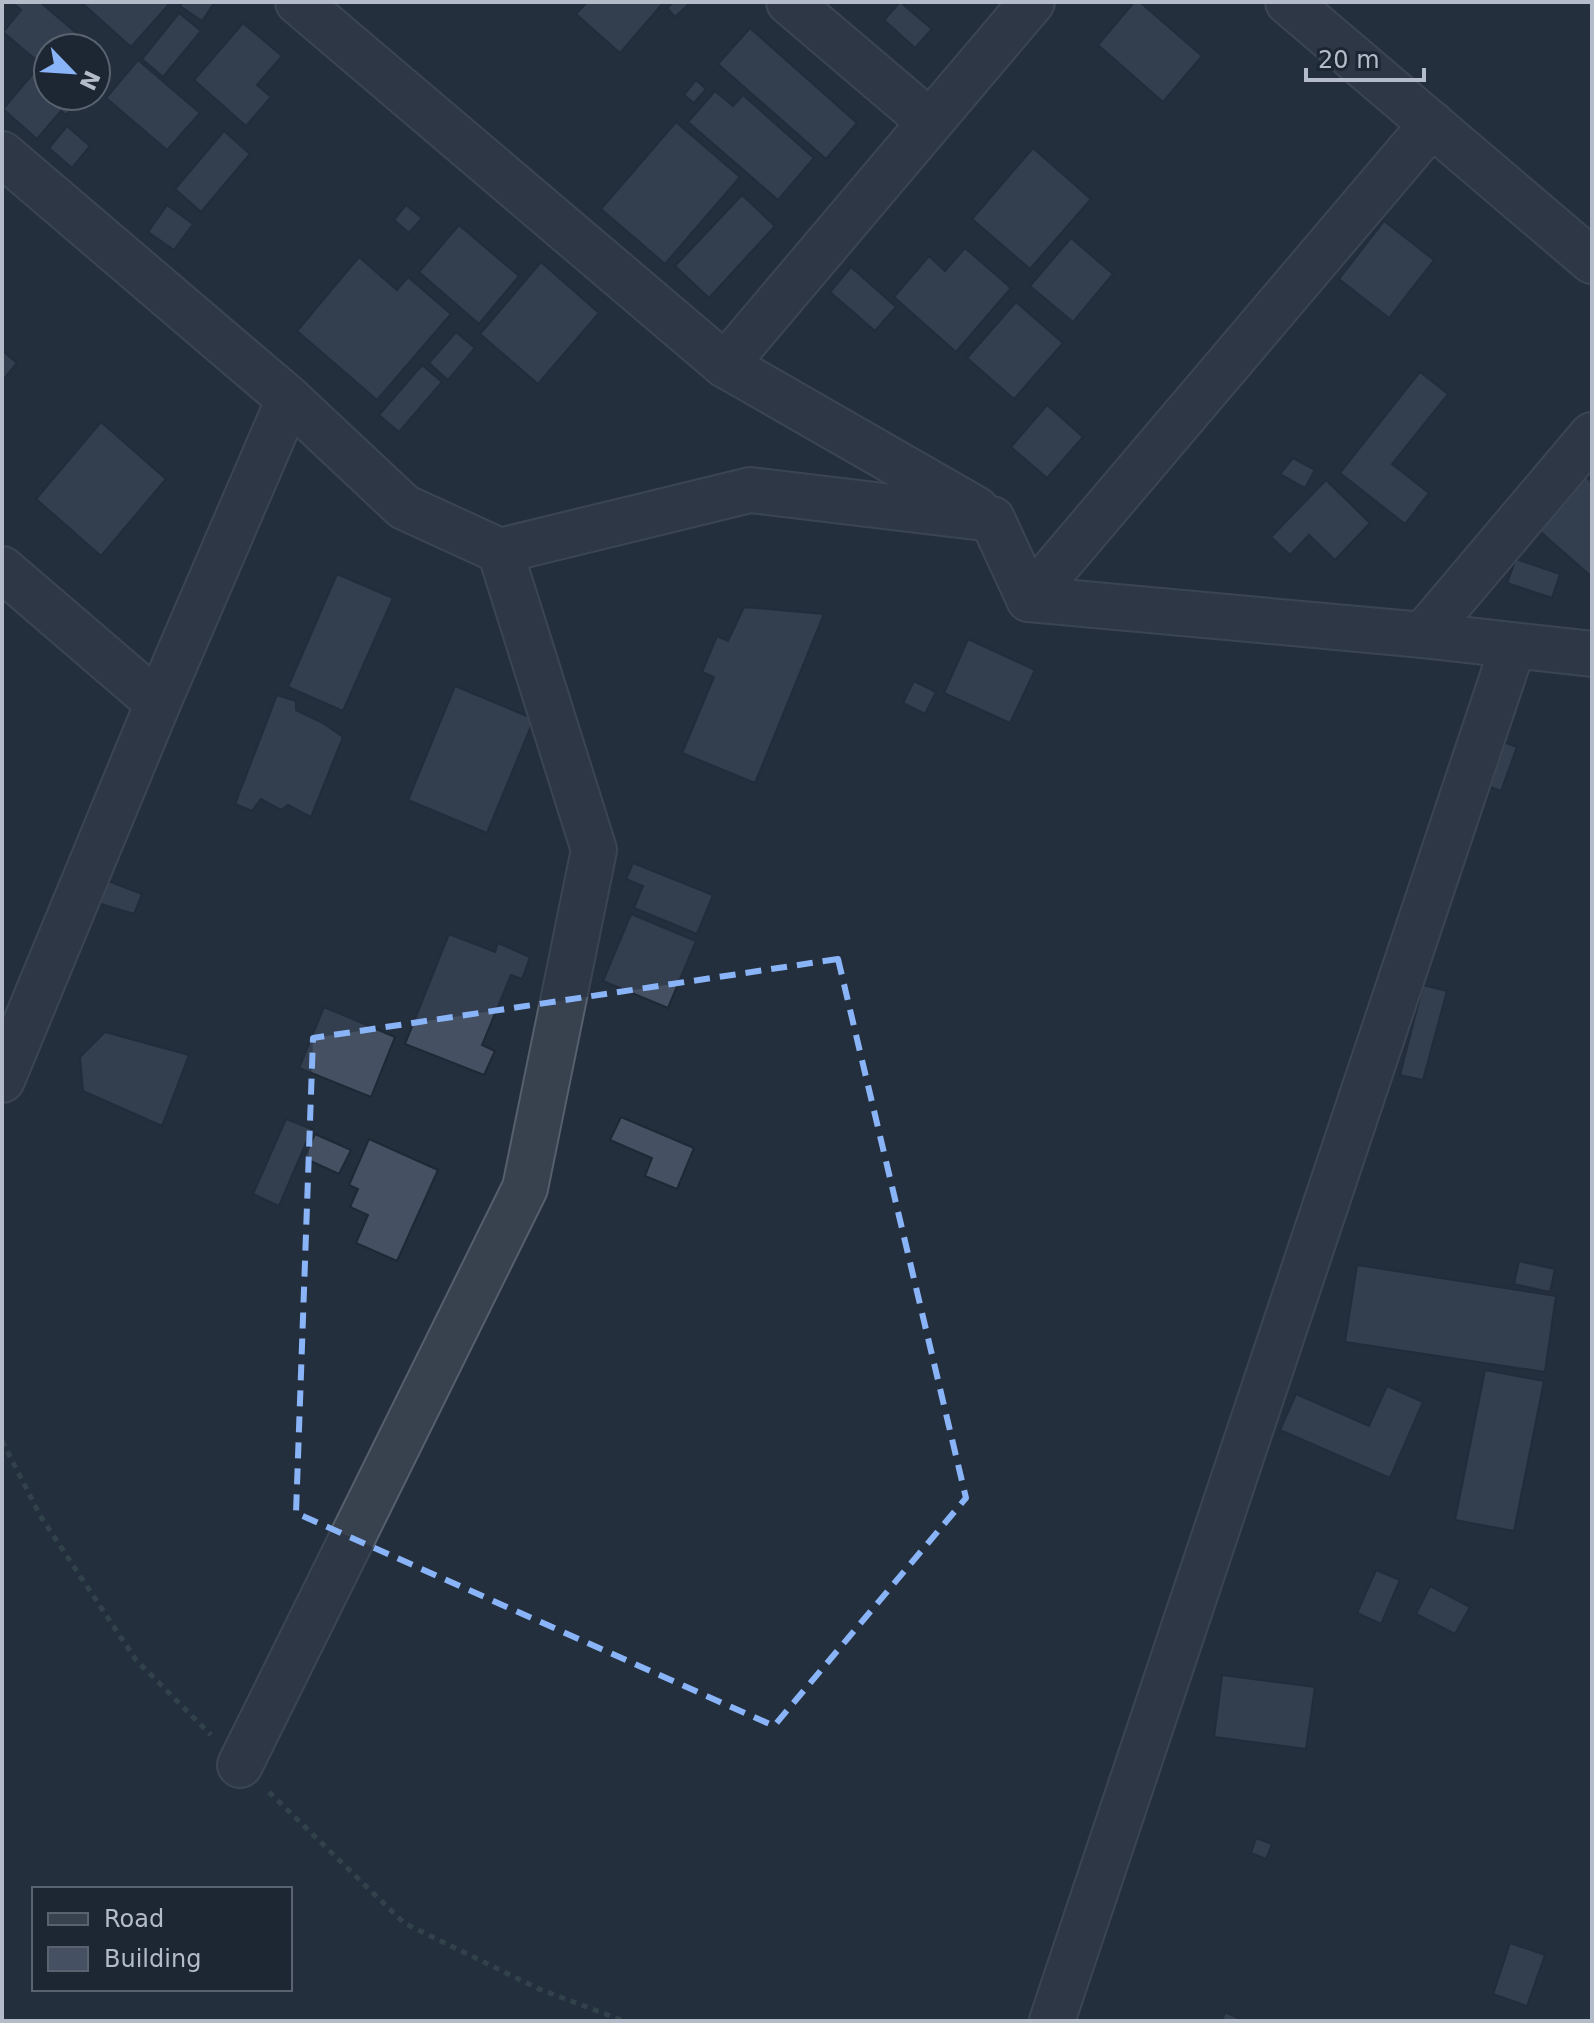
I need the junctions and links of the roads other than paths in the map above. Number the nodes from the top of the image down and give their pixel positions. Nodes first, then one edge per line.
1 (789, 2) edge
2 (1032, 2) edge
3 (1288, 2) edge
4 (318, 8) edge
5 (930, 122) junction
6 (1432, 124) junction
7 (2, 154) edge
8 (1592, 261) edge
9 (725, 365) junction
10 (289, 399) junction
11 (1592, 435) edge
12 (992, 519) junction
13 (500, 551) junction
14 (2, 569) edge
15 (1029, 599) junction
16 (1423, 635) junction
17 (1513, 646) junction
18 (1592, 654) edge
19 (158, 703) junction
20 (16, 1000) edge
21 (2, 1080) edge
22 (240, 1765) dead end
23 (1052, 2021) edge

1 - 5 street
2 - 5 street
3 - 6 street
4 - 9 street
5 - 9 street
6 - 8 street
6 - 15 street
7 - 10 street
9 - 12 street
10 - 13 street
10 - 19 street
11 - 16 street
12 - 13 street
12 - 15 street
13 - 22 street
14 - 19 street
15 - 16 street
16 - 17 street
17 - 18 street
17 - 23 street
19 - 20 street
20 - 21 street

